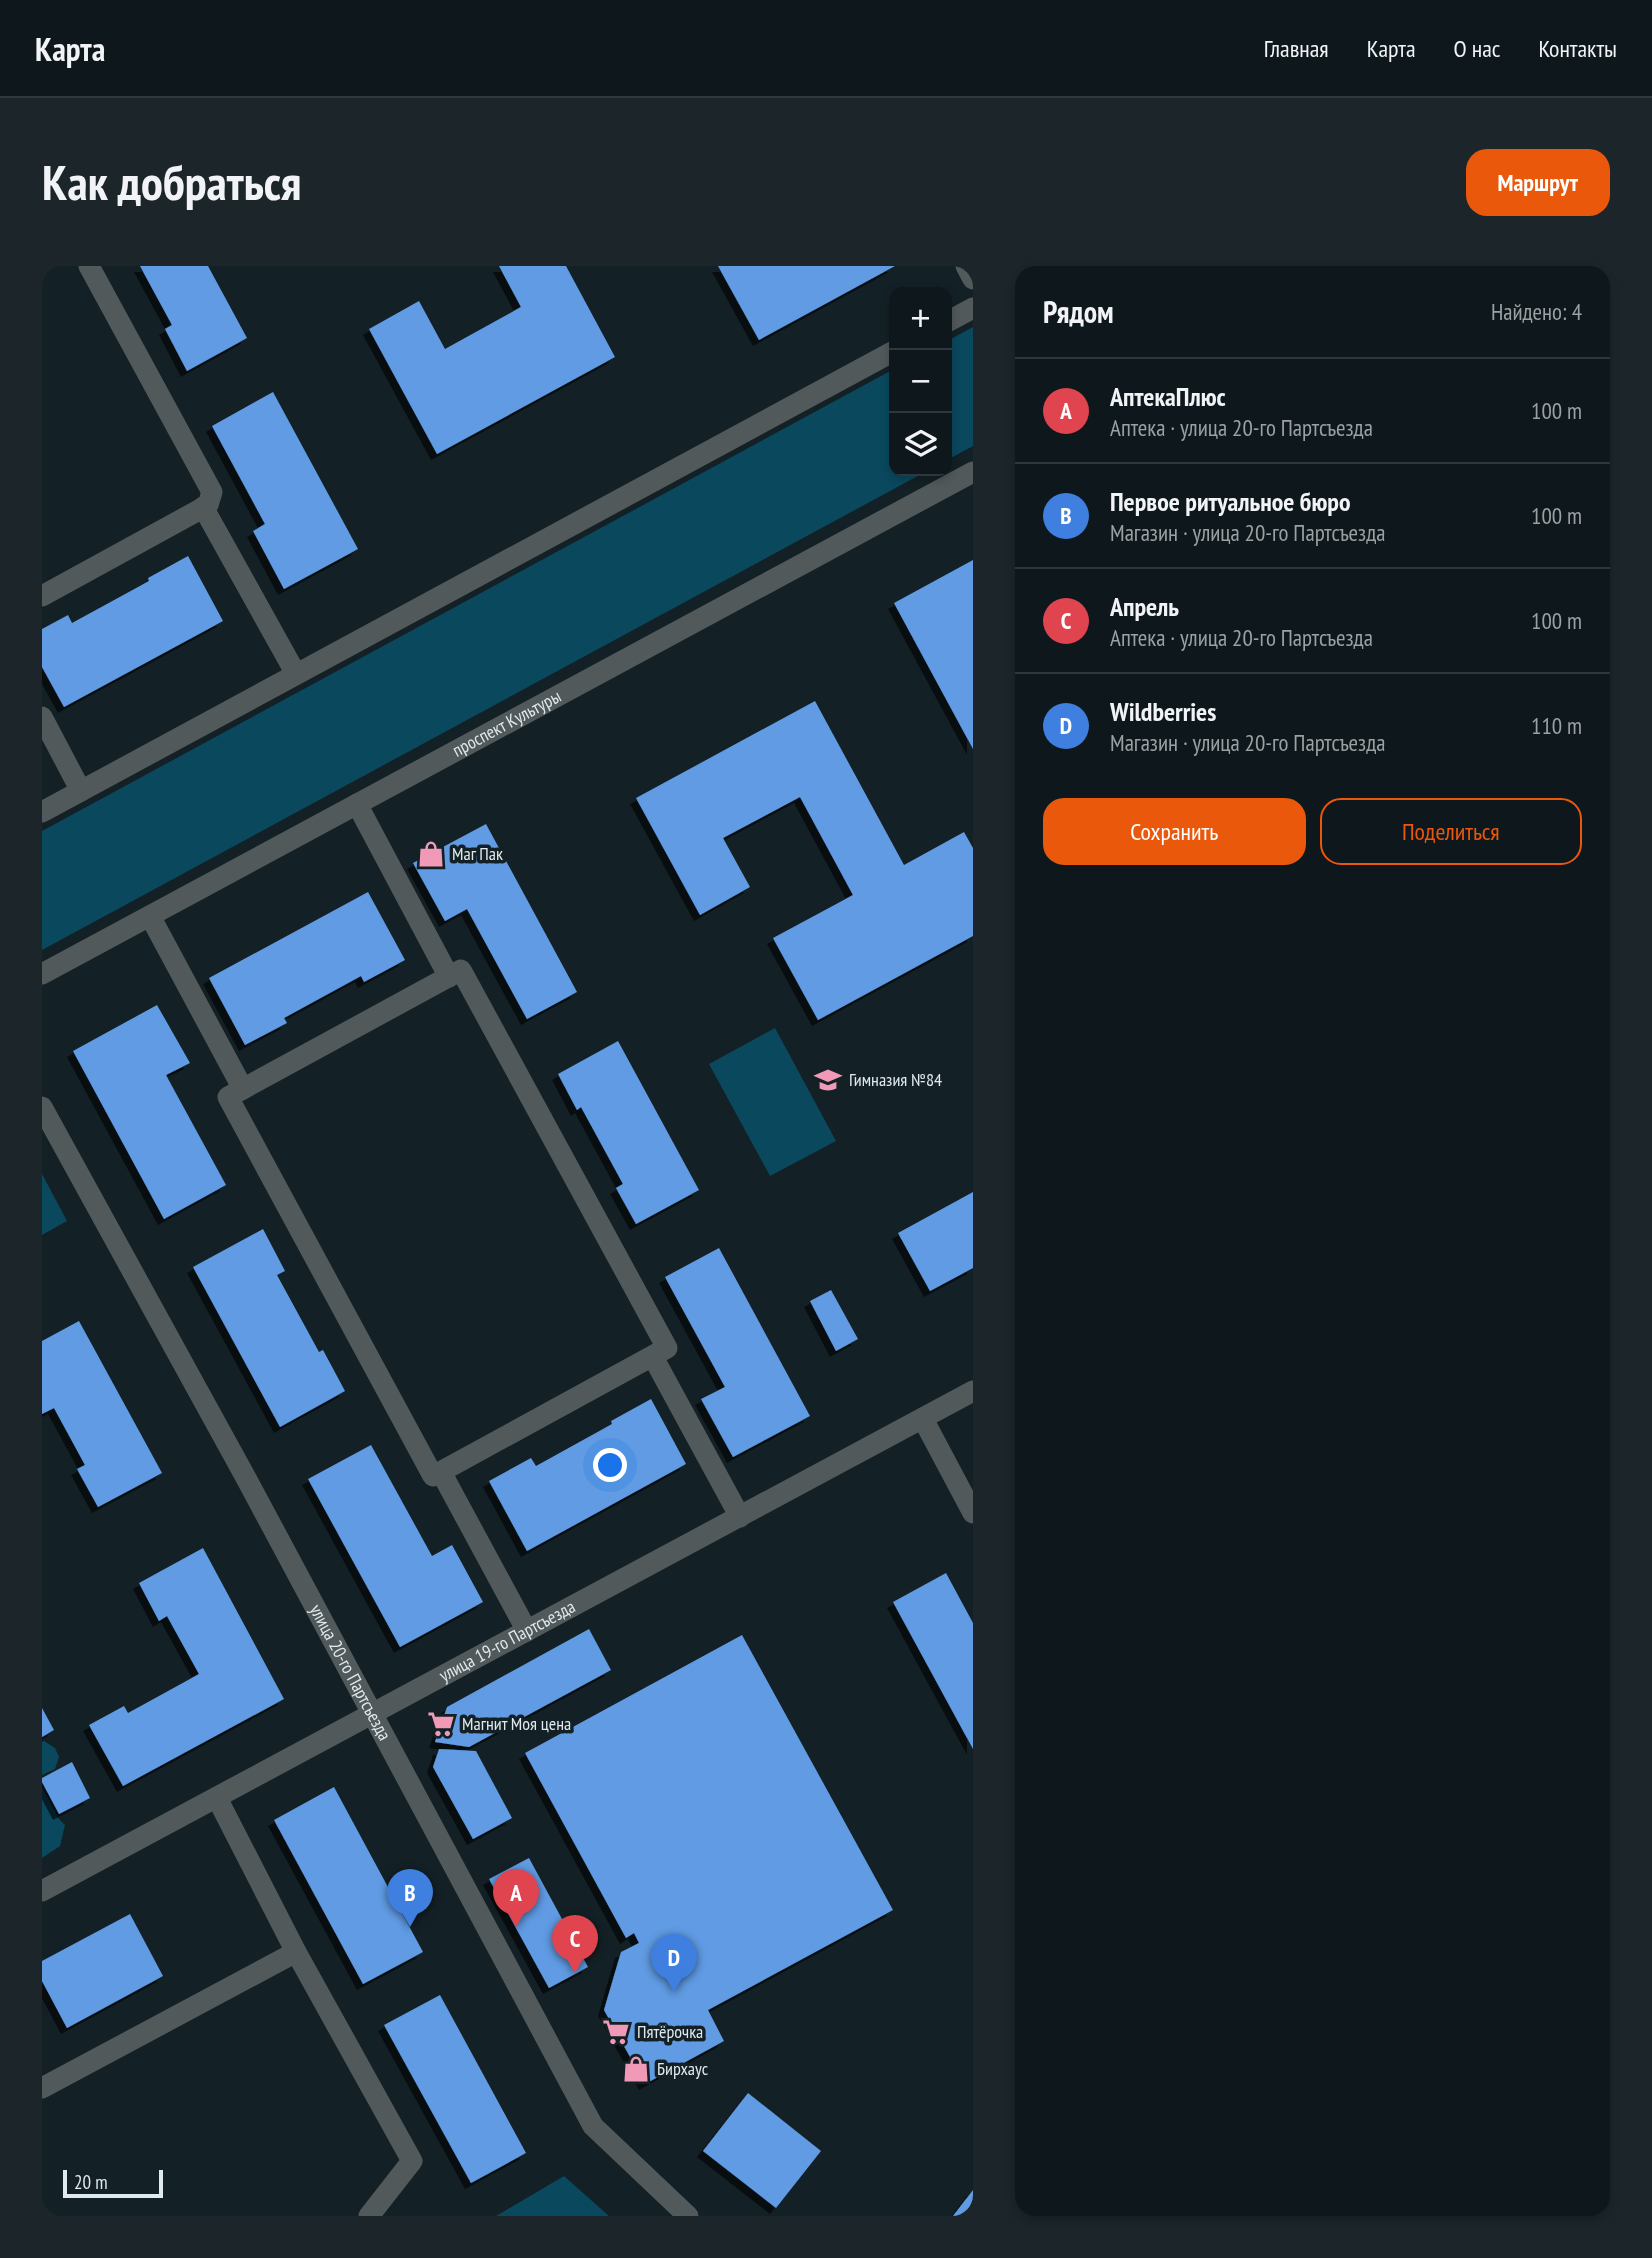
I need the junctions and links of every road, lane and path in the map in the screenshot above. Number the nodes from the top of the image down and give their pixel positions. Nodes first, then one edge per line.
1 (89, 266) edge
2 (966, 266) edge
3 (973, 279) edge
4 (973, 308) edge
5 (952, 319) edge
6 (889, 354) edge
7 (973, 472) edge
8 (203, 508) junction
9 (42, 596) edge
10 (296, 674) junction
11 (42, 717) edge
12 (81, 791) junction
13 (357, 804) junction
14 (42, 812) edge
15 (150, 916) junction
16 (42, 974) edge
17 (449, 976) junction
18 (243, 1089) junction
19 (42, 1107) edge
20 (653, 1357) junction
21 (973, 1391) edge
22 (923, 1419) junction
23 (441, 1472) junction
24 (973, 1513) edge
25 (740, 1517) junction
26 (527, 1630) junction
27 (372, 1714) junction
28 (217, 1798) junction
29 (42, 1891) edge
30 (296, 1952) junction
31 (42, 2088) edge
32 (369, 2216) edge
33 (688, 2216) edge

1 - 8 street
2 - 3 street
4 - 5 street
6 - 10 street
7 - 13 street, проспект Культуры
8 - 9 street
8 - 10 street
10 - 12 street
11 - 12 street
12 - 14 street
13 - 15 street, проспект Культуры
13 - 17 street
15 - 16 street, проспект Культуры
15 - 18 street
17 - 18 street
17 - 20 street
18 - 23 street
19 - 27 street, улица 20-го Партсъезда
20 - 23 street
20 - 25 street
21 - 22 street, улица 19-го Партсъезда
22 - 24 street
22 - 25 street, улица 19-го Партсъезда
23 - 26 street
25 - 26 street, улица 19-го Партсъезда
26 - 27 street, улица 19-го Партсъезда
27 - 28 street, улица 19-го Партсъезда
27 - 33 street, улица 20-го Партсъезда
28 - 29 street, улица 19-го Партсъезда
28 - 30 street
30 - 31 street
30 - 32 street

